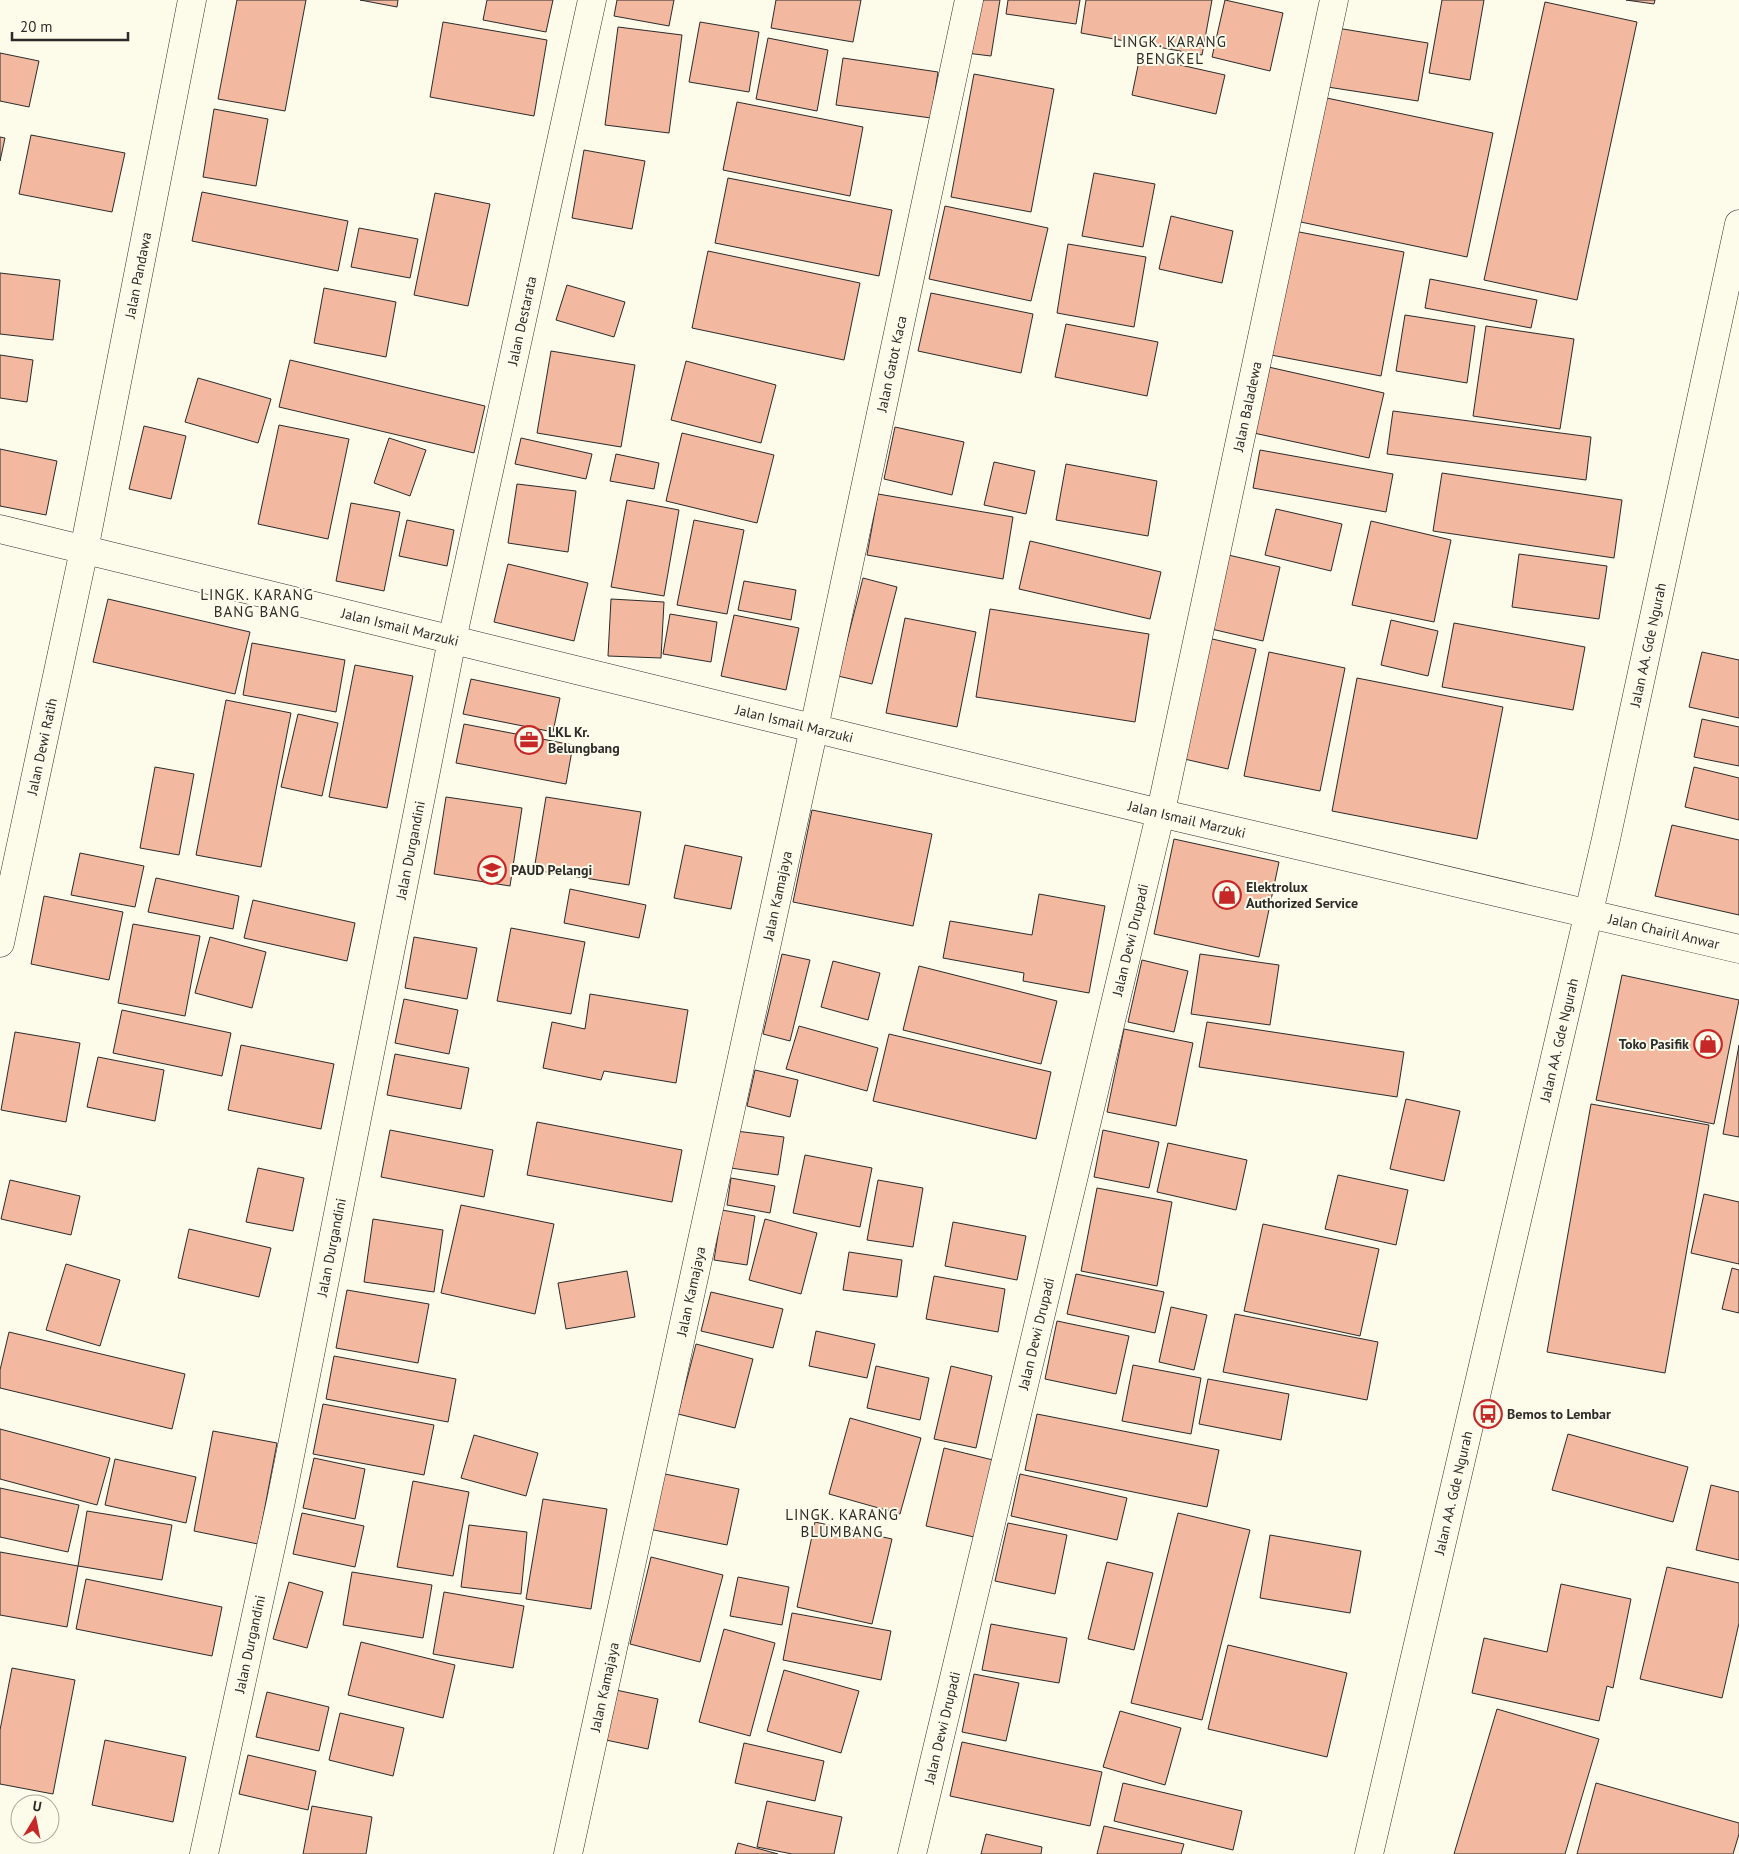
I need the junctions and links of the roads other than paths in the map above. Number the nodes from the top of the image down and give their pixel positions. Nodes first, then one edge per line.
1 (192, 0) edge
2 (592, 0) edge
3 (969, 0) edge
4 (1334, 0) edge
5 (1739, 224) edge
6 (0, 529) edge
7 (84, 550) junction
8 (452, 640) junction
9 (814, 728) junction
10 (1160, 812) junction
11 (1589, 915) junction
12 (0, 943) edge
13 (1739, 949) edge
14 (204, 1854) edge
15 (568, 1854) edge
16 (912, 1854) edge
17 (1369, 1854) edge

1 - 7 street, Jalan Pandawa
2 - 8 street, Jalan Destarata
3 - 9 street, Jalan Gatot Kaca
4 - 10 street, Jalan Baladewa
5 - 11 street, Jalan AA. Gde Ngurah
6 - 7 street, Jalan Ismail Marzuki
7 - 8 street, Jalan Ismail Marzuki
7 - 12 street, Jalan Dewi Ratih
8 - 9 street, Jalan Ismail Marzuki
8 - 14 street, Jalan Durgandini
9 - 10 street, Jalan Ismail Marzuki
9 - 15 street, Jalan Kamajaya
10 - 11 street, Jalan Ismail Marzuki
10 - 16 street, Jalan Dewi Drupadi
11 - 13 street, Jalan Chairil Anwar
11 - 17 street, Jalan AA. Gde Ngurah

